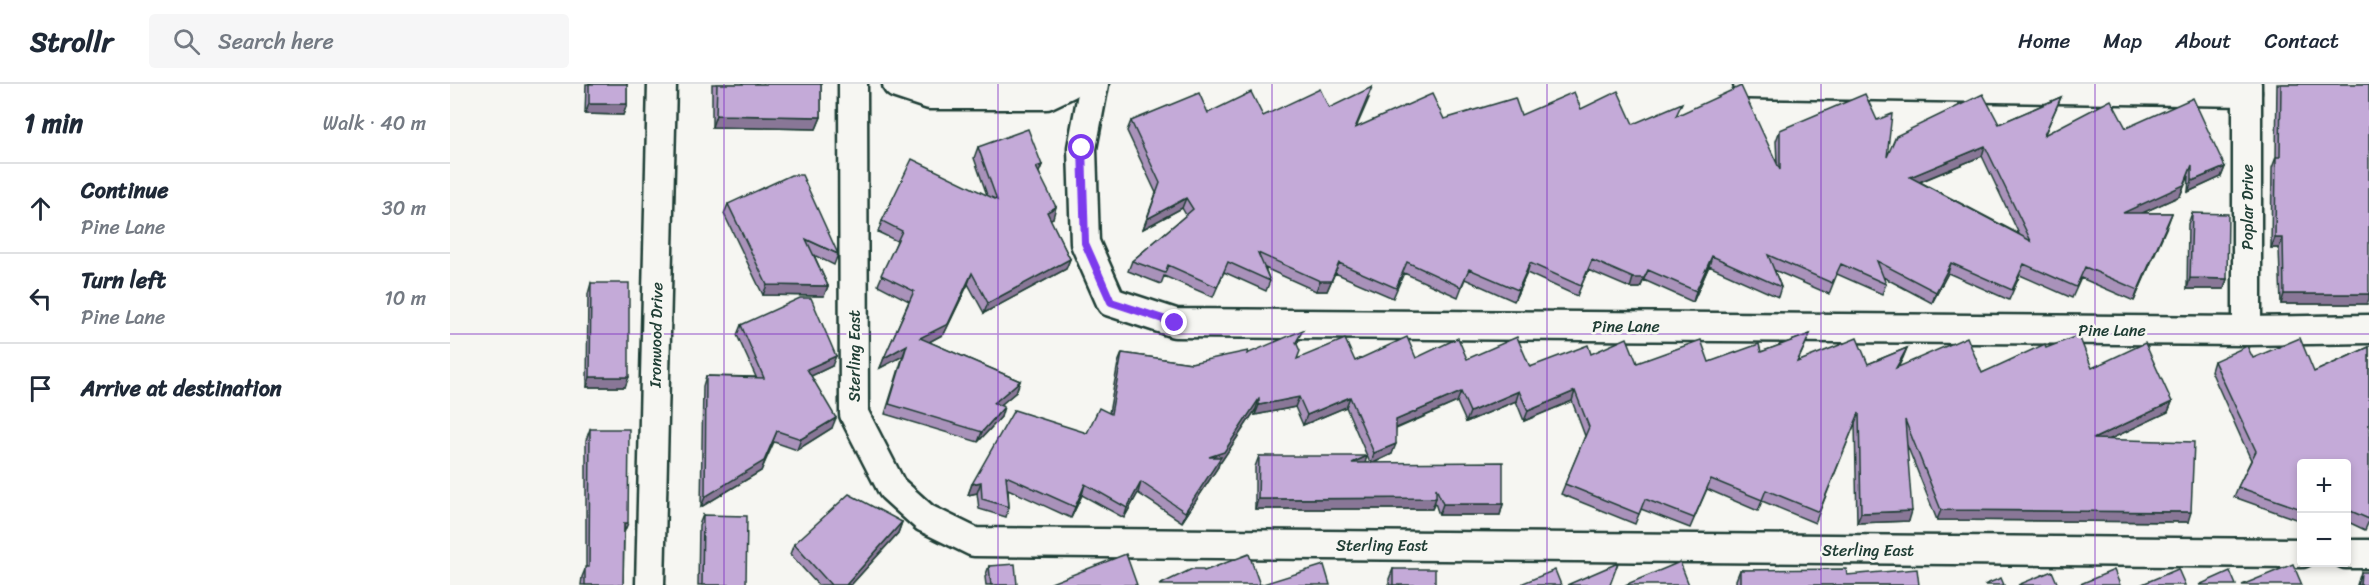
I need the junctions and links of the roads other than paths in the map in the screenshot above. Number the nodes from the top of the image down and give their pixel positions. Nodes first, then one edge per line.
1 (662, 84) edge
2 (853, 84) edge
3 (897, 84) edge
4 (1069, 84) edge
5 (1094, 84) edge
6 (1748, 84) edge
7 (2247, 88) edge
8 (2369, 329) edge
9 (2247, 331) junction
10 (2297, 553) edge
11 (2351, 554) edge
12 (2369, 554) edge
13 (650, 585) edge

1 - 13 street, Ironwood Drive
2 - 10 street, Sterling East
3 - 4 street
5 - 9 street, Pine Lane
6 - 7 street
7 - 9 street, Poplar Drive
8 - 9 street, Pine Lane
11 - 12 street

